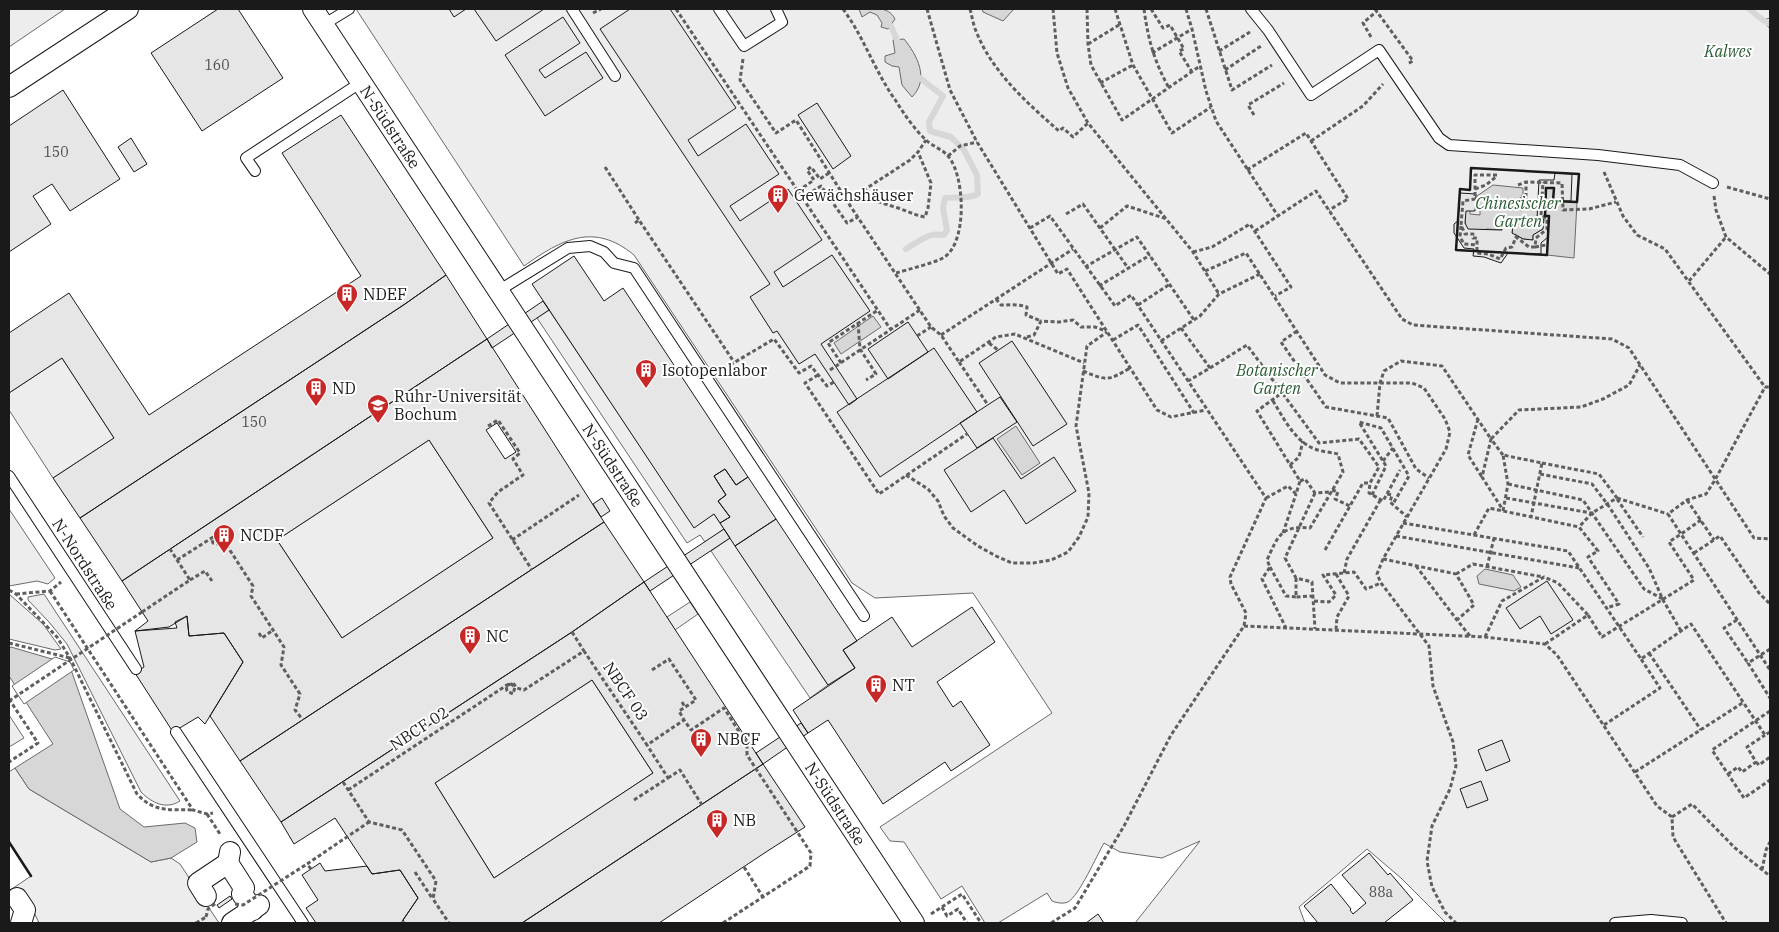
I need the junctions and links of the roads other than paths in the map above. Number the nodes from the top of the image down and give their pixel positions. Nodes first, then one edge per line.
1 (128, 9) edge
2 (348, 9) edge
3 (572, 9) edge
4 (719, 9) edge
5 (776, 9) edge
6 (1250, 9) edge
7 (318, 17) edge
8 (615, 76) dead end
9 (360, 83) junction
10 (9, 87) edge
11 (255, 171) dead end
12 (1713, 183) road end
13 (498, 291) junction
14 (9, 476) edge
15 (864, 616) dead end
16 (136, 669) dead end
17 (176, 732) dead end
18 (17, 898) dead end
19 (211, 900) road end
20 (252, 905) edge
21 (21, 923) edge
22 (303, 923) edge
23 (914, 923) edge
24 (1615, 923) edge
25 (1682, 923) edge

1 - 10 street
2 - 7 lane
3 - 8 lane
4 - 5 lane
6 - 12 lane
7 - 9 street, N-Südstraße
9 - 11 lane
9 - 13 street, N-Südstraße
13 - 15 lane
13 - 23 street, N-Südstraße
14 - 16 lane, N-Nordstraße
17 - 22 lane
18 - 21 street
19 - 20 street
24 - 25 lane

